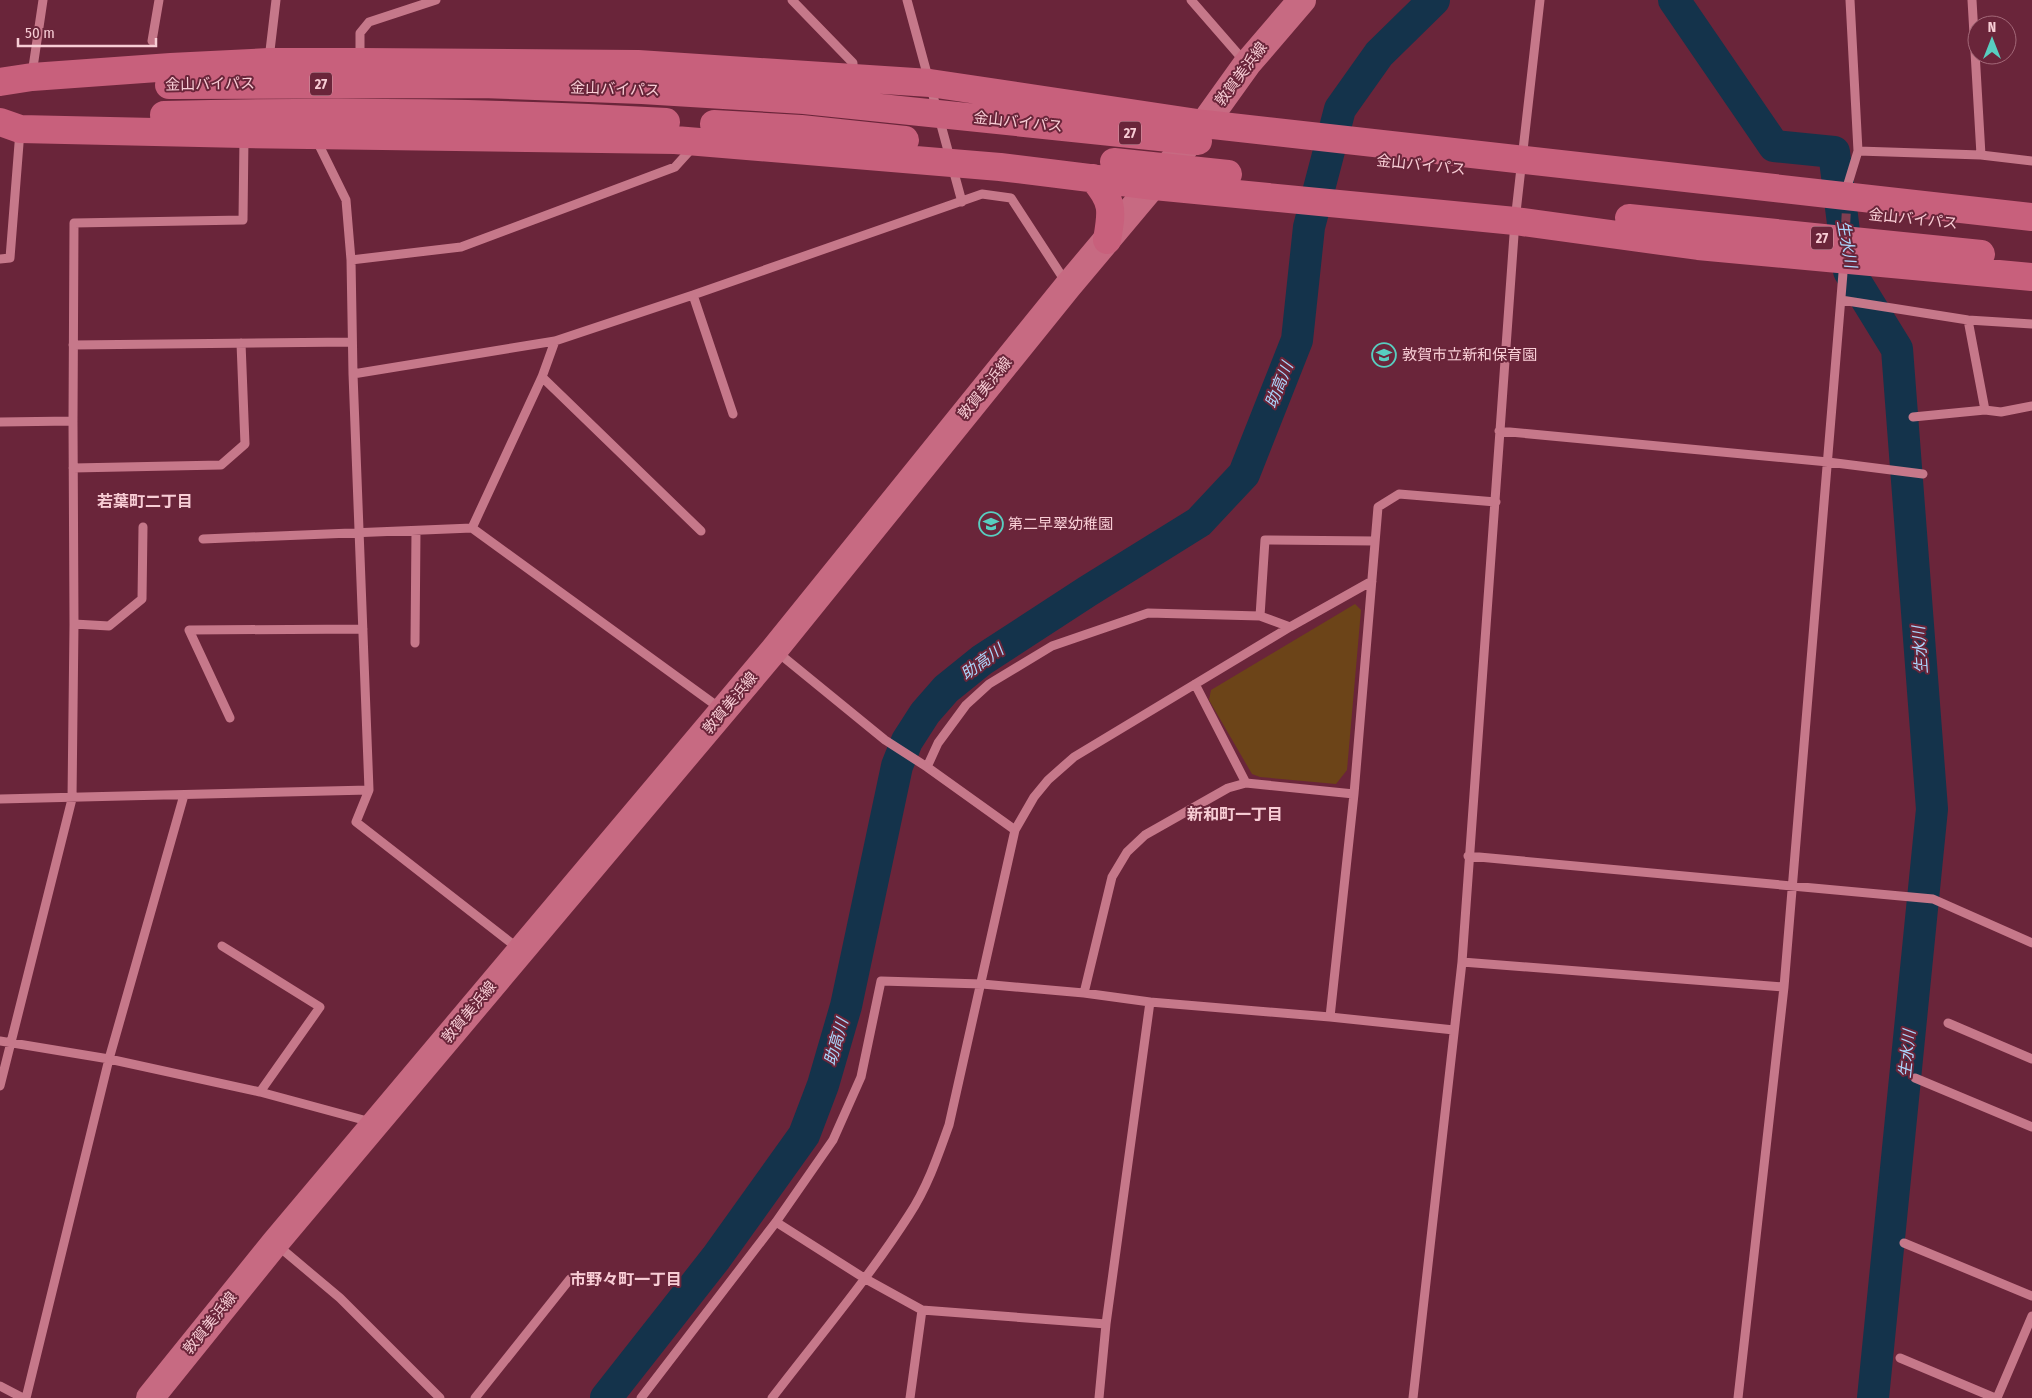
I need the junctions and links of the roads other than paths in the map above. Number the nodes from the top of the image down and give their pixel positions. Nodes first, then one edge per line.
1 (43, 0) edge
2 (159, 0) edge
3 (276, 0) edge
4 (436, 0) edge
5 (792, 0) edge
6 (907, 0) edge
7 (1191, 0) edge
8 (1302, 0) edge
9 (1540, 0) edge
10 (1850, 0) edge
11 (1972, 0) edge
12 (152, 41) dead end
13 (268, 62) junction
14 (360, 62) junction
15 (1247, 64) junction
16 (32, 77) junction
17 (852, 79) junction
18 (0, 82) edge
19 (930, 83) junction
20 (0, 87) edge
21 (7, 123) edge
22 (1204, 124) junction
23 (244, 134) junction
24 (313, 134) junction
25 (698, 142) junction
26 (1858, 151) junction
27 (1981, 155) junction
28 (1522, 159) junction
29 (2032, 161) edge
30 (951, 162) junction
31 (1093, 178) junction
32 (1154, 186) junction
33 (1847, 186) dead end
34 (962, 202) junction
35 (2032, 217) edge
36 (1515, 221) junction
37 (2032, 232) edge
38 (1107, 240) junction
39 (0, 258) edge
40 (2032, 259) edge
41 (351, 260) junction
42 (1843, 273) dead end
43 (2032, 277) edge
44 (1068, 286) junction
45 (693, 295) junction
46 (1841, 300) junction
47 (1968, 320) junction
48 (2032, 324) edge
49 (555, 341) junction
50 (352, 342) junction
51 (241, 343) junction
52 (72, 345) junction
53 (353, 374) junction
54 (542, 377) junction
55 (2032, 406) edge
56 (1985, 410) junction
57 (733, 414) dead end
58 (1913, 417) dead end
59 (72, 421) junction
60 (0, 422) edge
61 (1499, 432) junction
62 (1828, 462) junction
63 (73, 468) junction
64 (1923, 474) dead end
65 (1496, 502) junction
66 (143, 527) dead end
67 (472, 528) junction
68 (416, 531) junction
69 (701, 531) dead end
70 (359, 533) junction
71 (203, 539) dead end
72 (1375, 541) junction
73 (1372, 581) junction
74 (1260, 616) junction
75 (74, 624) junction
76 (1290, 627) junction
77 (363, 629) junction
78 (415, 643) dead end
79 (774, 650) junction
80 (1195, 684) junction
81 (723, 711) junction
82 (230, 718) dead end
83 (927, 767) junction
84 (1246, 783) junction
85 (369, 790) junction
86 (1354, 794) junction
87 (184, 795) junction
88 (72, 799) junction
89 (0, 800) edge
90 (1016, 830) junction
91 (1468, 856) junction
92 (1793, 888) junction
93 (2032, 944) edge
94 (222, 946) dead end
95 (522, 951) junction
96 (1462, 962) junction
97 (982, 984) junction
98 (1784, 987) junction
99 (1084, 993) junction
100 (1150, 1002) junction
101 (1330, 1017) junction
102 (1948, 1023) dead end
103 (1454, 1030) junction
104 (0, 1041) edge
105 (12, 1043) junction
106 (109, 1059) junction
107 (2032, 1059) edge
108 (1915, 1078) dead end
109 (0, 1086) edge
110 (260, 1092) junction
111 (375, 1123) junction
112 (2032, 1127) edge
113 (776, 1222) junction
114 (275, 1243) junction
115 (1904, 1243) dead end
116 (864, 1278) junction
117 (570, 1279) dead end
118 (2032, 1296) edge
119 (922, 1310) junction
120 (2032, 1316) edge
121 (1106, 1324) junction
122 (1900, 1358) dead end
123 (0, 1386) edge
124 (24, 1398) edge
125 (150, 1398) edge
126 (440, 1398) edge
127 (475, 1398) edge
128 (641, 1398) edge
129 (772, 1398) edge
130 (910, 1398) edge
131 (1099, 1398) edge
132 (1413, 1398) edge
133 (1738, 1398) edge
134 (1996, 1398) edge

1 - 16 street
2 - 12 street
3 - 13 street
4 - 14 street
5 - 17 street
6 - 19 street
7 - 15 street
8 - 15 main road, 敦賀美浜線
9 - 28 street
10 - 26 street
11 - 27 street
13 - 14 highway
13 - 16 highway
14 - 17 highway
15 - 22 main road, 敦賀美浜線
16 - 18 highway
17 - 19 highway
19 - 22 highway
19 - 30 street
20 - 37 highway, 金山バイパス / 27
21 - 23 highway
21 - 39 street
21 - 40 highway, 金山バイパス / 27
22 - 28 highway
22 - 32 main road, 敦賀美浜線
23 - 24 highway
23 - 52 street
24 - 25 highway
24 - 41 street
25 - 30 highway
25 - 41 street
26 - 27 street
26 - 33 street
27 - 29 street
28 - 35 highway
28 - 36 street
30 - 31 highway
30 - 34 street
31 - 32 highway
31 - 38 highway
32 - 36 highway
32 - 38 main road, 敦賀美浜線
34 - 44 street
34 - 45 street
36 - 43 highway
36 - 61 street
38 - 44 main road, 敦賀美浜線
41 - 50 street
42 - 46 street
44 - 79 main road, 敦賀美浜線
45 - 49 street
45 - 57 street
46 - 47 street
46 - 62 street
47 - 48 street
47 - 56 street
49 - 53 street
49 - 54 street
50 - 51 street
50 - 53 street
51 - 52 street
51 - 63 street
52 - 59 street
53 - 70 street
54 - 67 street
54 - 69 street
55 - 56 street
56 - 58 street
59 - 60 street
59 - 63 street
61 - 62 street
61 - 65 street
62 - 64 street
62 - 92 street
63 - 75 street
65 - 72 street
65 - 91 street
66 - 75 street
67 - 68 street
67 - 81 street
68 - 70 street
68 - 78 street
70 - 71 street
70 - 77 street
72 - 73 street
72 - 74 street
73 - 76 street
73 - 86 street
74 - 76 street
74 - 83 street
75 - 88 street
76 - 80 street
77 - 82 street
77 - 85 street
79 - 81 main road, 敦賀美浜線
79 - 83 street
80 - 84 street
80 - 90 street
81 - 95 main road, 敦賀美浜線
83 - 90 street
84 - 86 street
84 - 99 street
85 - 87 street
85 - 95 street
86 - 101 street
87 - 88 street
87 - 106 street
88 - 89 street
88 - 105 street
90 - 97 street
91 - 92 street
91 - 96 street
92 - 93 street
92 - 98 street
94 - 110 street
95 - 111 main road, 敦賀美浜線
96 - 98 street
96 - 103 street
97 - 99 street
97 - 113 street
97 - 116 street
98 - 133 street
99 - 100 street
100 - 101 street
100 - 121 street
101 - 103 street
102 - 107 street
103 - 132 street
104 - 105 street
105 - 106 street
105 - 109 street
106 - 110 street
106 - 124 street
108 - 112 street
110 - 111 street
111 - 114 main road, 敦賀美浜線
113 - 116 street
113 - 128 street
114 - 125 main road, 敦賀美浜線
114 - 126 street
115 - 118 street
116 - 119 street
116 - 129 street
117 - 127 street
119 - 121 street
119 - 130 street
120 - 134 street
121 - 131 street
122 - 134 street
123 - 124 street

